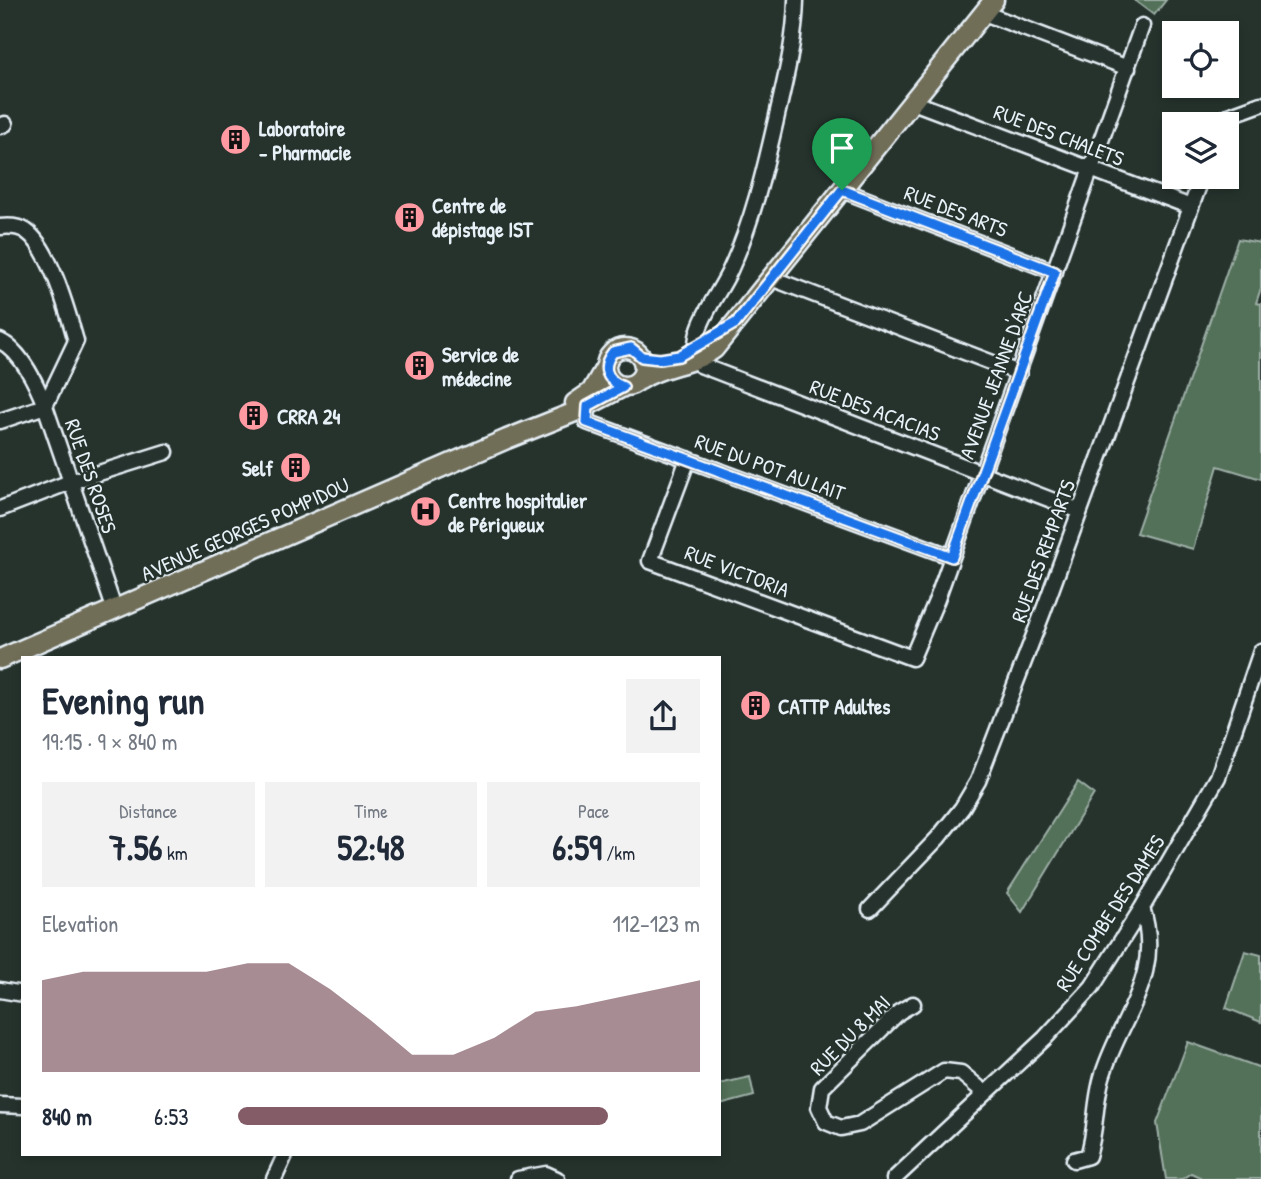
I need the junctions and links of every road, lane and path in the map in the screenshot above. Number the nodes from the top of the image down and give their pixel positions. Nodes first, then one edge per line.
1 (796, 0) edge
2 (989, 7) edge
3 (1142, 26) dead end
4 (1128, 68) junction
5 (913, 102) junction
6 (1261, 104) edge
7 (1239, 112) edge
8 (1093, 169) junction
9 (1198, 189) edge
10 (842, 190) junction
11 (1191, 207) junction
12 (0, 227) edge
13 (1055, 272) junction
14 (771, 278) junction
15 (0, 341) edge
16 (696, 354) junction
17 (642, 357) junction
18 (606, 366) junction
19 (1019, 373) junction
20 (632, 383) junction
21 (45, 406) junction
22 (588, 406) junction
23 (0, 421) edge
24 (507, 439) junction
25 (166, 452) dead end
26 (688, 459) junction
27 (982, 473) junction
28 (70, 482) junction
29 (0, 509) edge
30 (1080, 511) junction
31 (952, 557) junction
32 (115, 611) junction
33 (912, 658) joint
34 (0, 659) edge
35 (1260, 660) edge
36 (1142, 908) junction
37 (870, 909) dead end
38 (0, 989) edge
39 (21, 994) edge
40 (913, 1004) dead end
41 (985, 1093) junction
42 (0, 1105) edge
43 (21, 1106) edge
44 (285, 1156) edge
45 (1074, 1160) dead end
46 (274, 1179) edge
47 (518, 1179) edge
48 (557, 1179) edge
49 (894, 1179) edge

1 - 16 street
2 - 4 street
2 - 5 main road, AVENUE GEORGES POMPIDOU
3 - 4 street, AVENUE JEANNE D'ARC
4 - 8 street, AVENUE JEANNE D'ARC
5 - 8 street, RUE DES CHALETS
5 - 10 main road, AVENUE GEORGES POMPIDOU
6 - 7 street
8 - 11 street, RUE DES CHALETS
8 - 13 street, AVENUE JEANNE D'ARC
9 - 11 street, RUE DES REMPARTS
10 - 13 street, RUE DES ARTS
10 - 14 main road, AVENUE GEORGES POMPIDOU
11 - 30 street, RUE DES REMPARTS
12 - 21 street, RUE DES ROSES
13 - 19 street, AVENUE JEANNE D'ARC
14 - 16 main road, AVENUE GEORGES POMPIDOU
14 - 19 street
15 - 21 street
16 - 17 main road, AVENUE GEORGES POMPIDOU
16 - 20 main road, AVENUE GEORGES POMPIDOU
16 - 27 street, RUE DES ACACIAS
17 - 18 main road
17 - 20 main road
18 - 20 main road
18 - 24 main road, AVENUE GEORGES POMPIDOU
19 - 27 street, AVENUE JEANNE D'ARC
20 - 22 main road, AVENUE GEORGES POMPIDOU
21 - 23 street
21 - 28 street, RUE DES ROSES
22 - 24 main road, AVENUE GEORGES POMPIDOU
22 - 26 street, RUE DU POT AU LAIT
24 - 32 main road, AVENUE GEORGES POMPIDOU
25 - 28 street
26 - 31 street, RUE DU POT AU LAIT
26 - 33 street, RUE VICTORIA
27 - 30 street, RUE DES ACACIAS
27 - 31 street, AVENUE JEANNE D'ARC
28 - 29 street
28 - 32 street, RUE DES ROSES
30 - 37 street, RUE DES REMPARTS
31 - 33 street, AVENUE JEANNE D'ARC
32 - 34 main road, AVENUE GEORGES POMPIDOU
35 - 36 street, RUE COMBE DES DAMES
36 - 41 street, RUE COMBE DES DAMES
36 - 45 street
38 - 39 street
40 - 41 street, RUE DU 8 MAI
41 - 49 street, RUE COMBE DES DAMES
42 - 43 street
44 - 46 street
47 - 48 street

